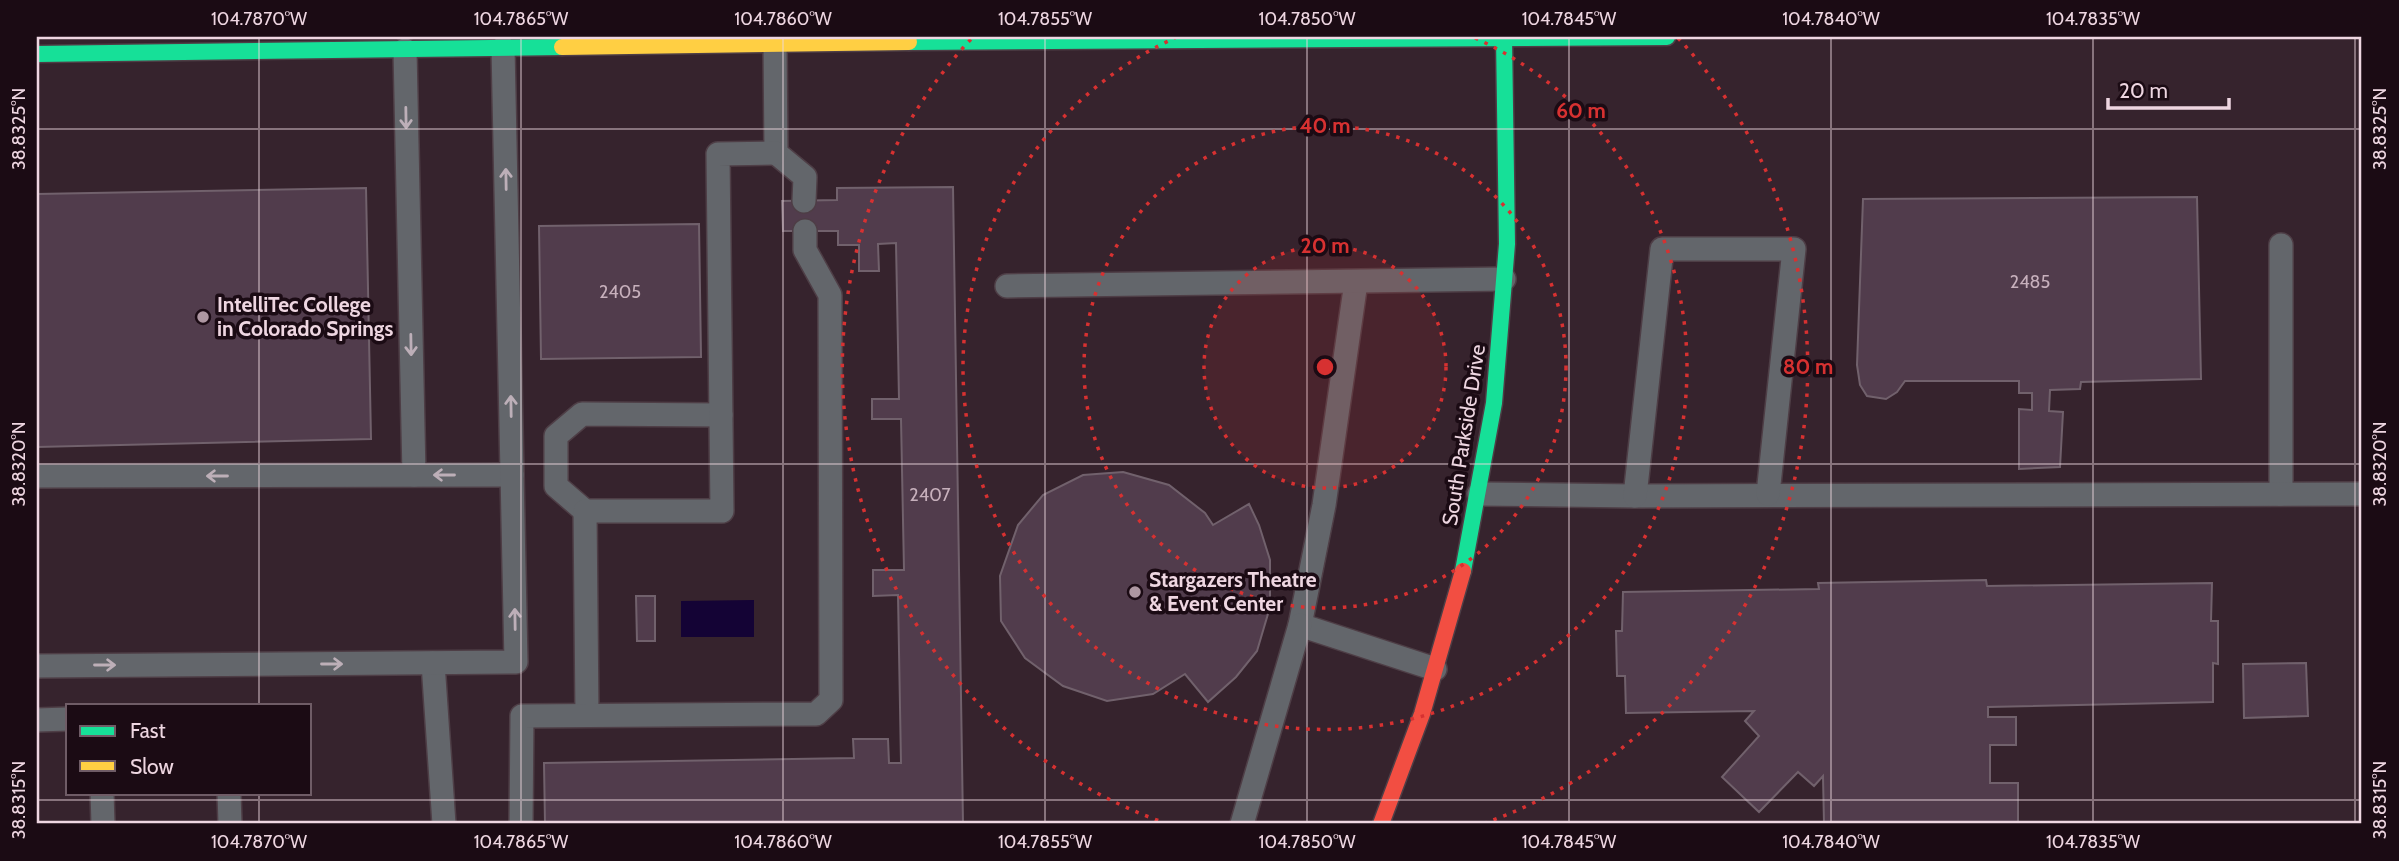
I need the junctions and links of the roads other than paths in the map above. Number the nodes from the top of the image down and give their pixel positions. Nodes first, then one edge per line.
1 (1667, 37) edge
2 (1219, 38) edge
3 (1504, 38) edge
4 (1129, 39) edge
5 (922, 40) edge
6 (449, 43) edge
7 (350, 44) edge
8 (775, 44) junction
9 (503, 48) junction
10 (405, 50) junction
11 (37, 54) edge
12 (776, 153) junction
13 (804, 201) dead end
14 (805, 231) dead end
15 (2281, 245) dead end
16 (1504, 279) junction
17 (1356, 282) junction
18 (1007, 286) dead end
19 (721, 415) junction
20 (414, 475) junction
21 (512, 475) junction
22 (37, 476) edge
23 (1479, 494) junction
24 (1768, 494) junction
25 (2281, 494) junction
26 (2362, 494) edge
27 (1635, 496) junction
28 (585, 511) junction
29 (1300, 625) junction
30 (433, 663) junction
31 (37, 666) edge
32 (1435, 669) junction
33 (587, 715) junction
34 (66, 719) edge
35 (37, 720) edge
36 (102, 794) edge
37 (229, 794) edge
38 (103, 824) edge
39 (230, 824) edge
40 (444, 824) edge
41 (521, 824) edge
42 (1242, 824) edge
43 (1381, 824) edge

1 - 3 main road
2 - 3 main road
2 - 4 main road
3 - 16 main road, South Parkside Drive
4 - 5 main road
5 - 8 main road
6 - 9 main road
6 - 10 main road
7 - 10 main road
7 - 11 main road
8 - 9 main road
8 - 12 lane
21 -> 9 lane
10 -> 20 lane
12 - 13 lane
12 - 19 lane
14 - 33 lane
15 - 25 lane
16 - 17 lane
16 - 23 main road, South Parkside Drive
17 - 18 lane
17 - 29 lane
19 - 28 lane
19 - 28 lane
21 -> 20 lane
20 -> 22 lane
30 -> 21 lane
23 - 27 lane
23 - 32 main road, South Parkside Drive
24 - 25 lane
24 - 27 lane
24 - 27 lane
25 - 26 lane
28 - 33 lane
29 - 32 lane
29 - 42 lane
31 -> 30 lane
30 - 40 lane
32 - 43 main road, South Parkside Drive
33 - 41 lane
34 - 35 lane
36 - 38 lane
37 - 39 lane

